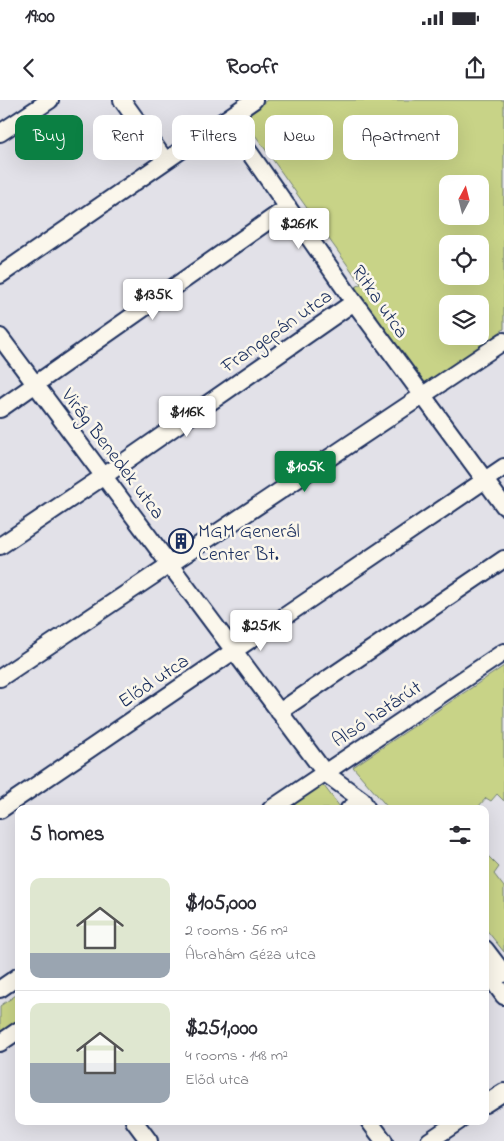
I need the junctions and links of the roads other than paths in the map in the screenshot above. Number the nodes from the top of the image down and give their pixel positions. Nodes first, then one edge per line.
1 (50, 100) edge
2 (122, 100) edge
3 (254, 100) edge
4 (232, 115) edge
5 (0, 133) edge
6 (172, 155) edge
7 (165, 160) junction
8 (255, 160) edge
9 (288, 207) junction
10 (0, 274) edge
11 (354, 302) junction
12 (0, 337) edge
13 (504, 341) edge
14 (36, 385) junction
15 (422, 395) junction
16 (0, 409) edge
17 (504, 467) edge
18 (104, 476) junction
19 (486, 480) junction
20 (504, 506) edge
21 (0, 546) edge
22 (504, 559) edge
23 (170, 564) junction
24 (234, 651) junction
25 (504, 652) edge
26 (0, 678) edge
27 (279, 712) junction
28 (325, 773) junction
29 (277, 805) edge
30 (363, 805) edge
31 (0, 810) edge
32 (489, 954) edge
33 (504, 974) edge
34 (489, 975) edge
35 (15, 979) edge
36 (0, 989) edge
37 (504, 996) edge
38 (15, 1033) edge
39 (0, 1043) edge
40 (504, 1092) edge
41 (489, 1101) edge
42 (137, 1125) edge
43 (372, 1125) edge
44 (453, 1125) edge
45 (149, 1141) edge
46 (384, 1141) edge
47 (429, 1141) edge

1 - 5 street
2 - 7 street
3 - 4 street
6 - 7 street
7 - 10 street
8 - 9 street, Ritka utca
9 - 11 street, Ritka utca
9 - 14 street
11 - 15 street, Ritka utca
11 - 18 street, Frangepán utca
12 - 14 street, Virág Benedek utca
13 - 15 street
14 - 16 street
14 - 18 street, Virág Benedek utca
15 - 19 street, Ritka utca
15 - 23 street
17 - 19 street, Előd utca
18 - 21 street, Frangepán utca
18 - 23 street, Virág Benedek utca
19 - 20 street, Ritka utca
19 - 24 street, Előd utca
22 - 27 street
23 - 24 street, Virág Benedek utca
23 - 26 street
24 - 27 street, Virág Benedek utca
24 - 31 street, Előd utca
25 - 28 street, Alsó határút
27 - 28 street, Virág Benedek utca
28 - 29 street, Alsó határút
28 - 30 street, Virág Benedek utca
32 - 33 street
34 - 37 street
35 - 36 street
38 - 39 street
40 - 41 street
42 - 45 street
43 - 46 street
44 - 47 street

